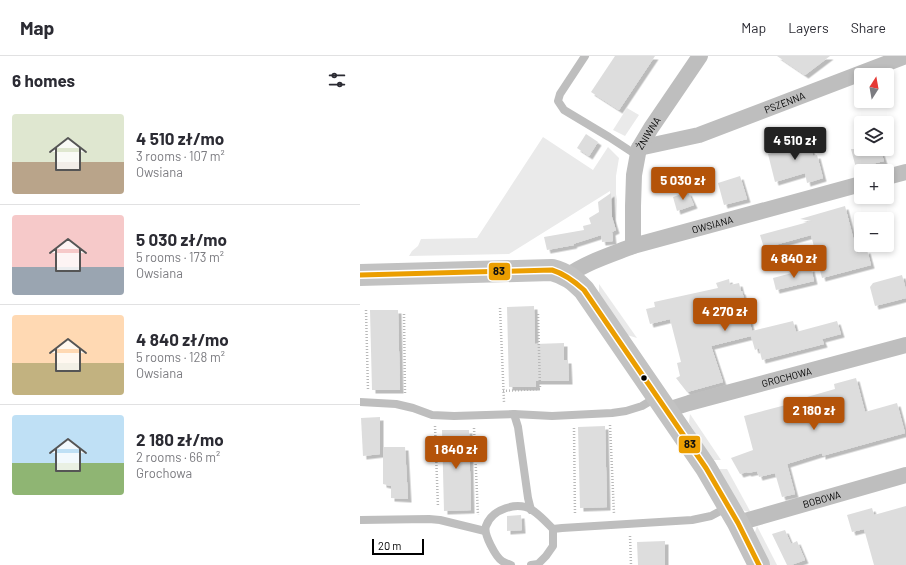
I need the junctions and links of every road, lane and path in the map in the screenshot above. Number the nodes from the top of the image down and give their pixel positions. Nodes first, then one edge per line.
1 (585, 56) edge
2 (700, 56) edge
3 (906, 56) edge
4 (638, 152) junction
5 (906, 172) edge
6 (894, 175) edge
7 (854, 186) edge
8 (633, 246) junction
9 (360, 276) edge
10 (567, 276) junction
11 (500, 308) dead end
12 (366, 310) dead end
13 (538, 312) dead end
14 (404, 314) dead end
15 (906, 345) edge
16 (503, 390) junction
17 (364, 402) edge
18 (662, 403) junction
19 (405, 406) junction
20 (610, 413) junction
21 (514, 414) junction
22 (435, 415) junction
23 (504, 415) junction
24 (573, 415) junction
25 (474, 416) junction
26 (906, 475) edge
27 (531, 510) junction
28 (733, 515) junction
29 (360, 520) edge
30 (438, 520) junction
31 (614, 524) junction
32 (576, 527) junction
33 (553, 529) junction
34 (482, 530) junction
35 (630, 542) dead end
36 (511, 565) edge
37 (531, 565) edge
38 (631, 565) edge
39 (759, 565) edge

1 - 4 lane
2 - 4 street, ŻNIWNA
3 - 4 street, PSZENNA
4 - 8 street, ŻNIWNA
5 - 6 street
7 - 8 street, OWSIANA
8 - 10 street, OWSIANA
9 - 10 street
10 - 18 street
11 - 16 path
12 - 17 path
13 - 16 path
14 - 19 path
15 - 18 street, GROCHOWA
16 - 23 path
17 - 19 lane
18 - 20 lane
18 - 28 street
19 - 22 lane
20 - 24 lane
20 - 31 path
21 - 23 lane
21 - 24 lane
21 - 27 lane
22 - 25 lane
22 - 30 path
23 - 25 lane
24 - 32 path
25 - 34 path
26 - 28 street, BOBOWA
27 - 33 lane
27 - 34 lane
28 - 31 lane
28 - 39 street
29 - 30 lane
30 - 34 lane
31 - 32 lane
32 - 33 lane
33 - 37 lane
34 - 36 lane
35 - 38 path

